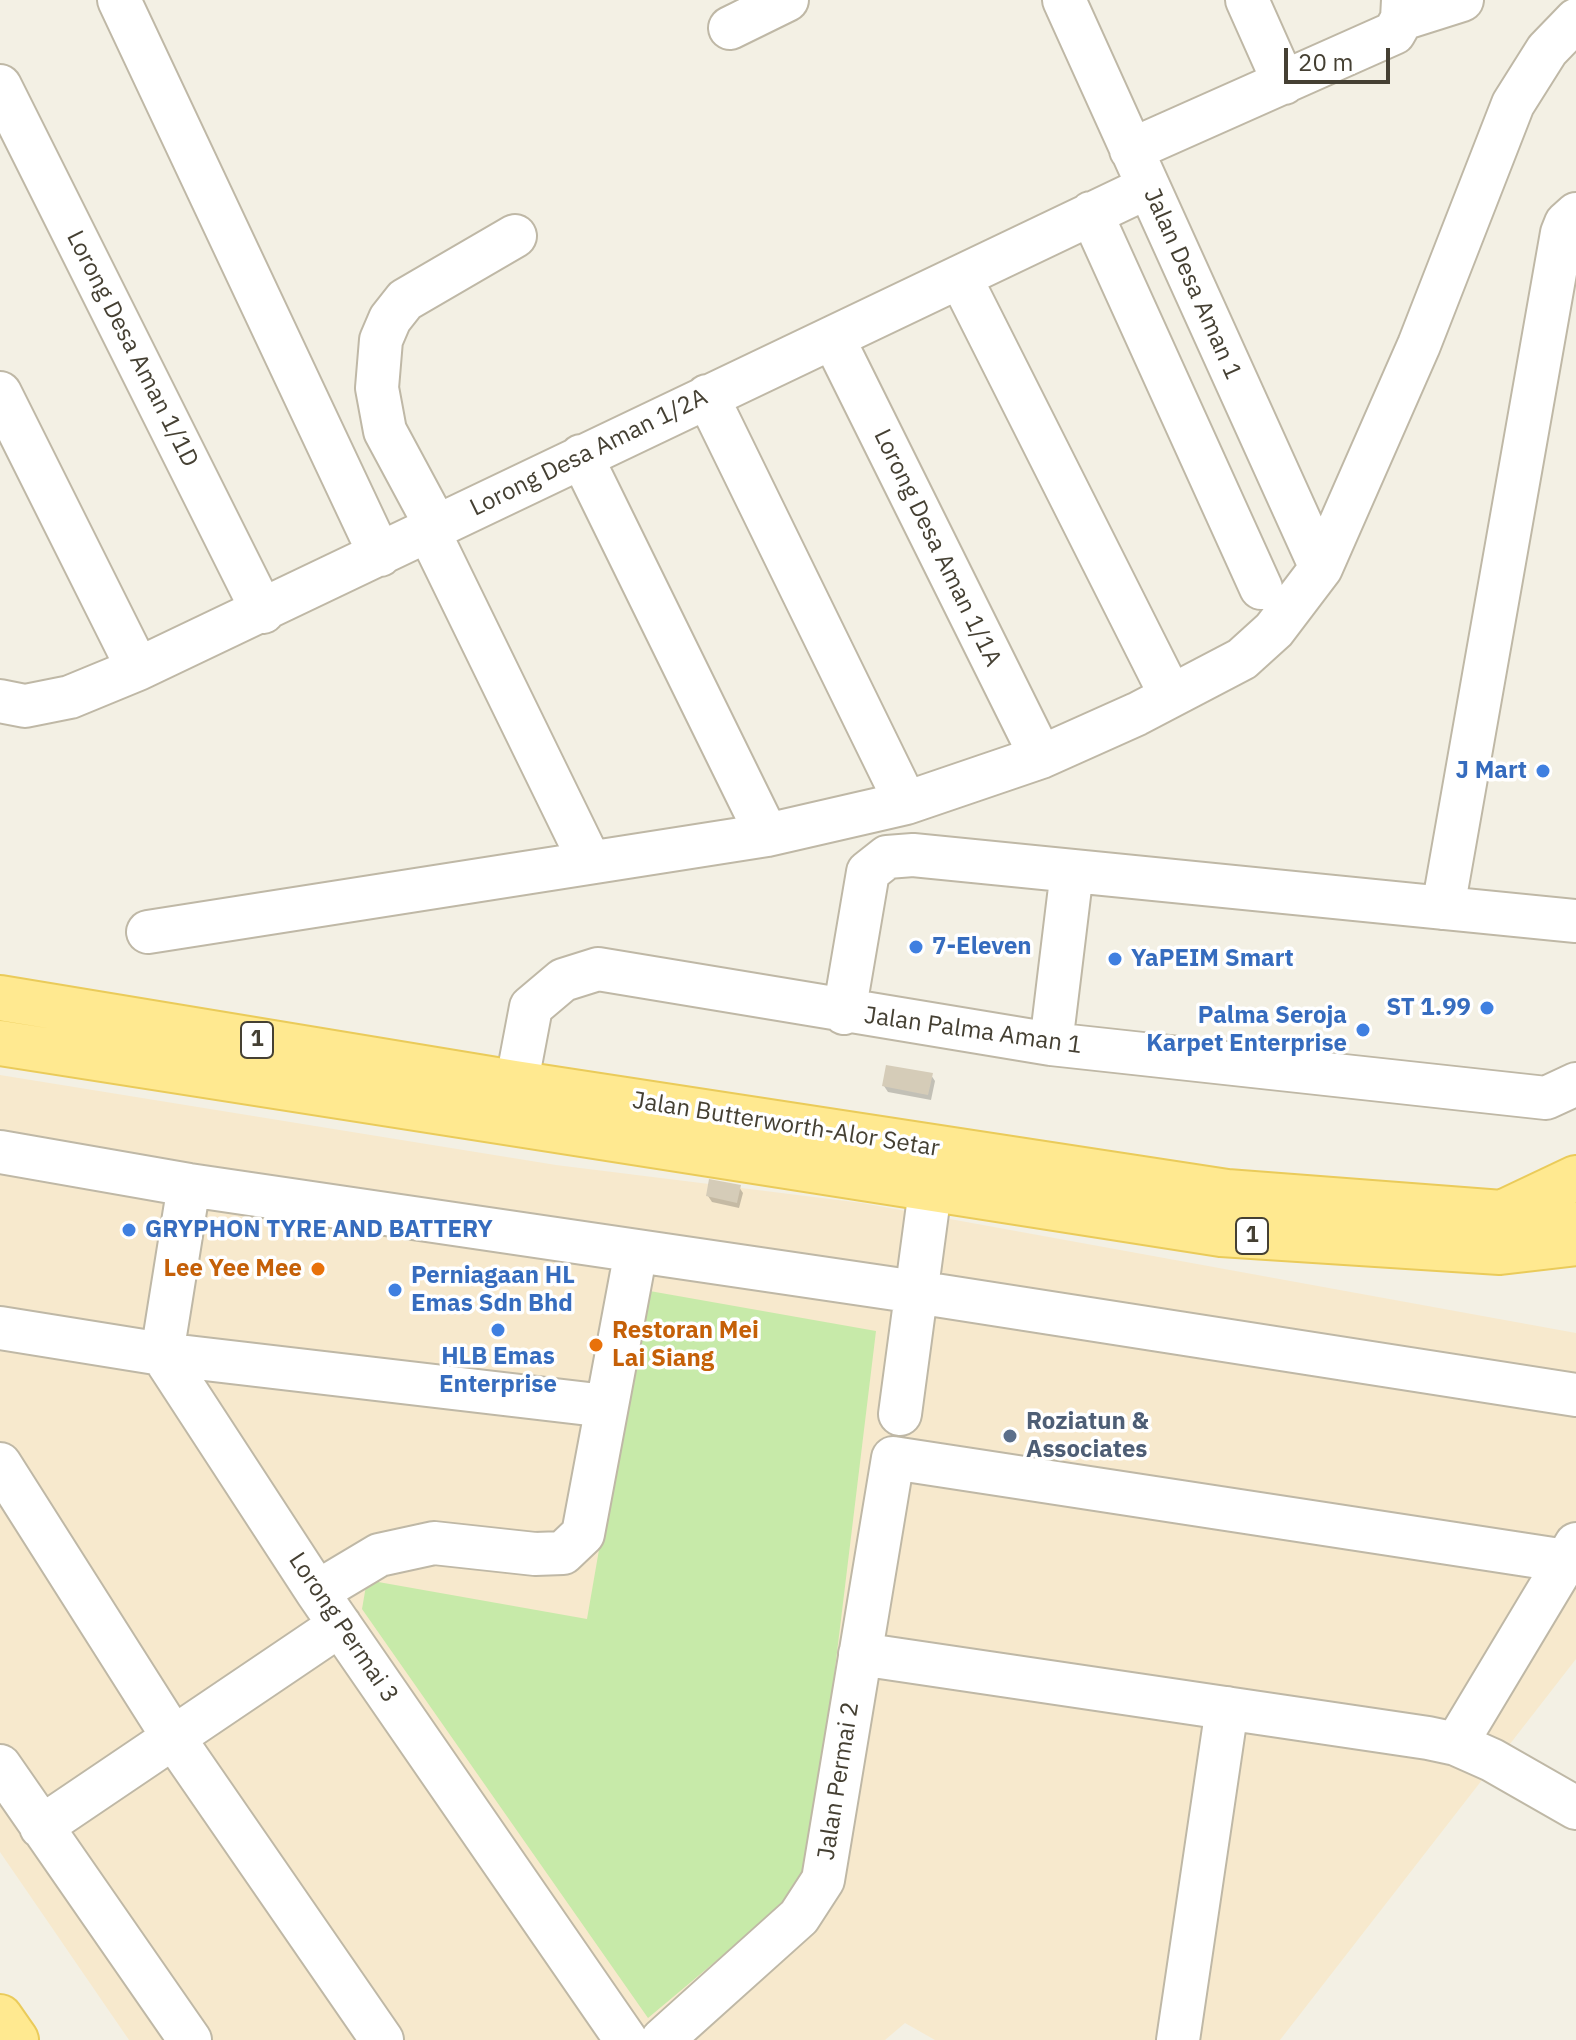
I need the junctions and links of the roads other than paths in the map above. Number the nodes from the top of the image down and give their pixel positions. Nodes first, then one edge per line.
1 (119, 0) edge
2 (787, 0) edge
3 (1064, 0) edge
4 (1247, 0) edge
5 (1462, 0) edge
6 (1402, 9) edge
7 (1576, 20) edge
8 (730, 28) dead end
9 (1284, 83) junction
10 (0, 86) edge
11 (1140, 168) junction
12 (1091, 213) junction
13 (1576, 214) edge
14 (515, 236) dead end
15 (960, 277) junction
16 (833, 338) junction
17 (0, 393) edge
18 (707, 396) junction
19 (581, 456) junction
20 (432, 528) junction
21 (380, 555) junction
22 (1321, 568) junction
23 (1261, 588) dead end
24 (263, 612) junction
25 (138, 669) junction
26 (1171, 696) junction
27 (12, 704) edge
28 (1041, 757) junction
29 (906, 803) junction
30 (767, 835) junction
31 (590, 862) junction
32 (1072, 871) junction
33 (1443, 908) junction
34 (1576, 921) edge
35 (148, 932) dead end
36 (0, 998) edge
37 (844, 1013) junction
38 (0, 1043) edge
39 (1051, 1044) junction
40 (1561, 1091) edge
41 (512, 1103) junction
42 (0, 1152) edge
43 (932, 1168) junction
44 (1576, 1178) edge
45 (189, 1185) junction
46 (1502, 1213) junction
47 (1576, 1225) edge
48 (1576, 1243) edge
49 (636, 1251) junction
50 (916, 1292) junction
51 (0, 1328) edge
52 (162, 1354) junction
53 (1576, 1395) edge
54 (606, 1406) junction
55 (900, 1414) dead end
56 (0, 1464) edge
57 (1571, 1553) edge
58 (328, 1608) junction
59 (860, 1654) junction
60 (1227, 1708) junction
61 (173, 1737) junction
62 (1456, 1744) junction
63 (0, 1766) edge
64 (1576, 1808) edge
65 (41, 1827) junction
66 (0, 2017) edge
67 (16, 2040) edge
68 (190, 2040) edge
69 (382, 2040) edge
70 (626, 2040) edge
71 (662, 2040) edge
72 (1178, 2040) edge

1 - 21 street
2 - 8 street
3 - 11 street, Jalan Desa Aman 1
4 - 9 street
5 - 6 street
6 - 9 street, Lorong Desa Aman 1/2A
7 - 22 street
9 - 11 street, Lorong Desa Aman 1/2A
10 - 24 street, Lorong Desa Aman 1/1D
11 - 12 street, Lorong Desa Aman 1/2A
11 - 22 street, Jalan Desa Aman 1
12 - 15 street, Lorong Desa Aman 1/2A
12 - 23 street
13 - 33 street
14 - 20 street
15 - 16 street, Lorong Desa Aman 1/2A
15 - 26 street
16 - 18 street, Lorong Desa Aman 1/2A
16 - 28 street, Lorong Desa Aman 1/1A
17 - 25 street
18 - 19 street, Lorong Desa Aman 1/2A
18 - 29 street
19 - 20 street, Lorong Desa Aman 1/2A
19 - 30 street
20 - 21 street, Lorong Desa Aman 1/2A
20 - 31 street
21 - 24 street, Lorong Desa Aman 1/2A
22 - 26 street
24 - 25 street, Lorong Desa Aman 1/2A
25 - 27 street, Lorong Desa Aman 1/2A
26 - 28 street
28 - 29 street
29 - 30 street
30 - 31 street
31 - 35 street
32 - 33 street
32 - 37 street
32 - 39 street
33 - 34 street
36 - 41 main road, Jalan Butterworth-Alor Setar / 1
37 - 39 street, Jalan Palma Aman 1
37 - 41 street, Jalan Palma Aman 1
38 - 41 main road, Jalan Butterworth-Alor Setar / 1
39 - 40 street, Jalan Palma Aman 1
41 - 43 main road, Jalan Butterworth-Alor Setar / 1
42 - 45 street
43 - 46 main road, Jalan Butterworth-Alor Setar / 1
43 - 48 main road, Jalan Butterworth-Alor Setar / 1
43 - 50 street
44 - 46 main road
45 - 49 street
45 - 52 street
46 - 47 main road, Jalan Butterworth-Alor Setar / 1
49 - 50 street
49 - 54 street
50 - 53 street
50 - 55 street
51 - 52 street
52 - 54 street
52 - 58 street, Lorong Permai 3
54 - 58 street
56 - 61 street
57 - 59 street, Jalan Permai 2
57 - 62 street
58 - 61 street
58 - 70 street, Lorong Permai 3
59 - 60 street
59 - 71 street, Jalan Permai 2
60 - 62 street
60 - 72 street
61 - 65 street
61 - 69 street
62 - 64 street
63 - 65 street
65 - 68 street
66 - 67 main road

